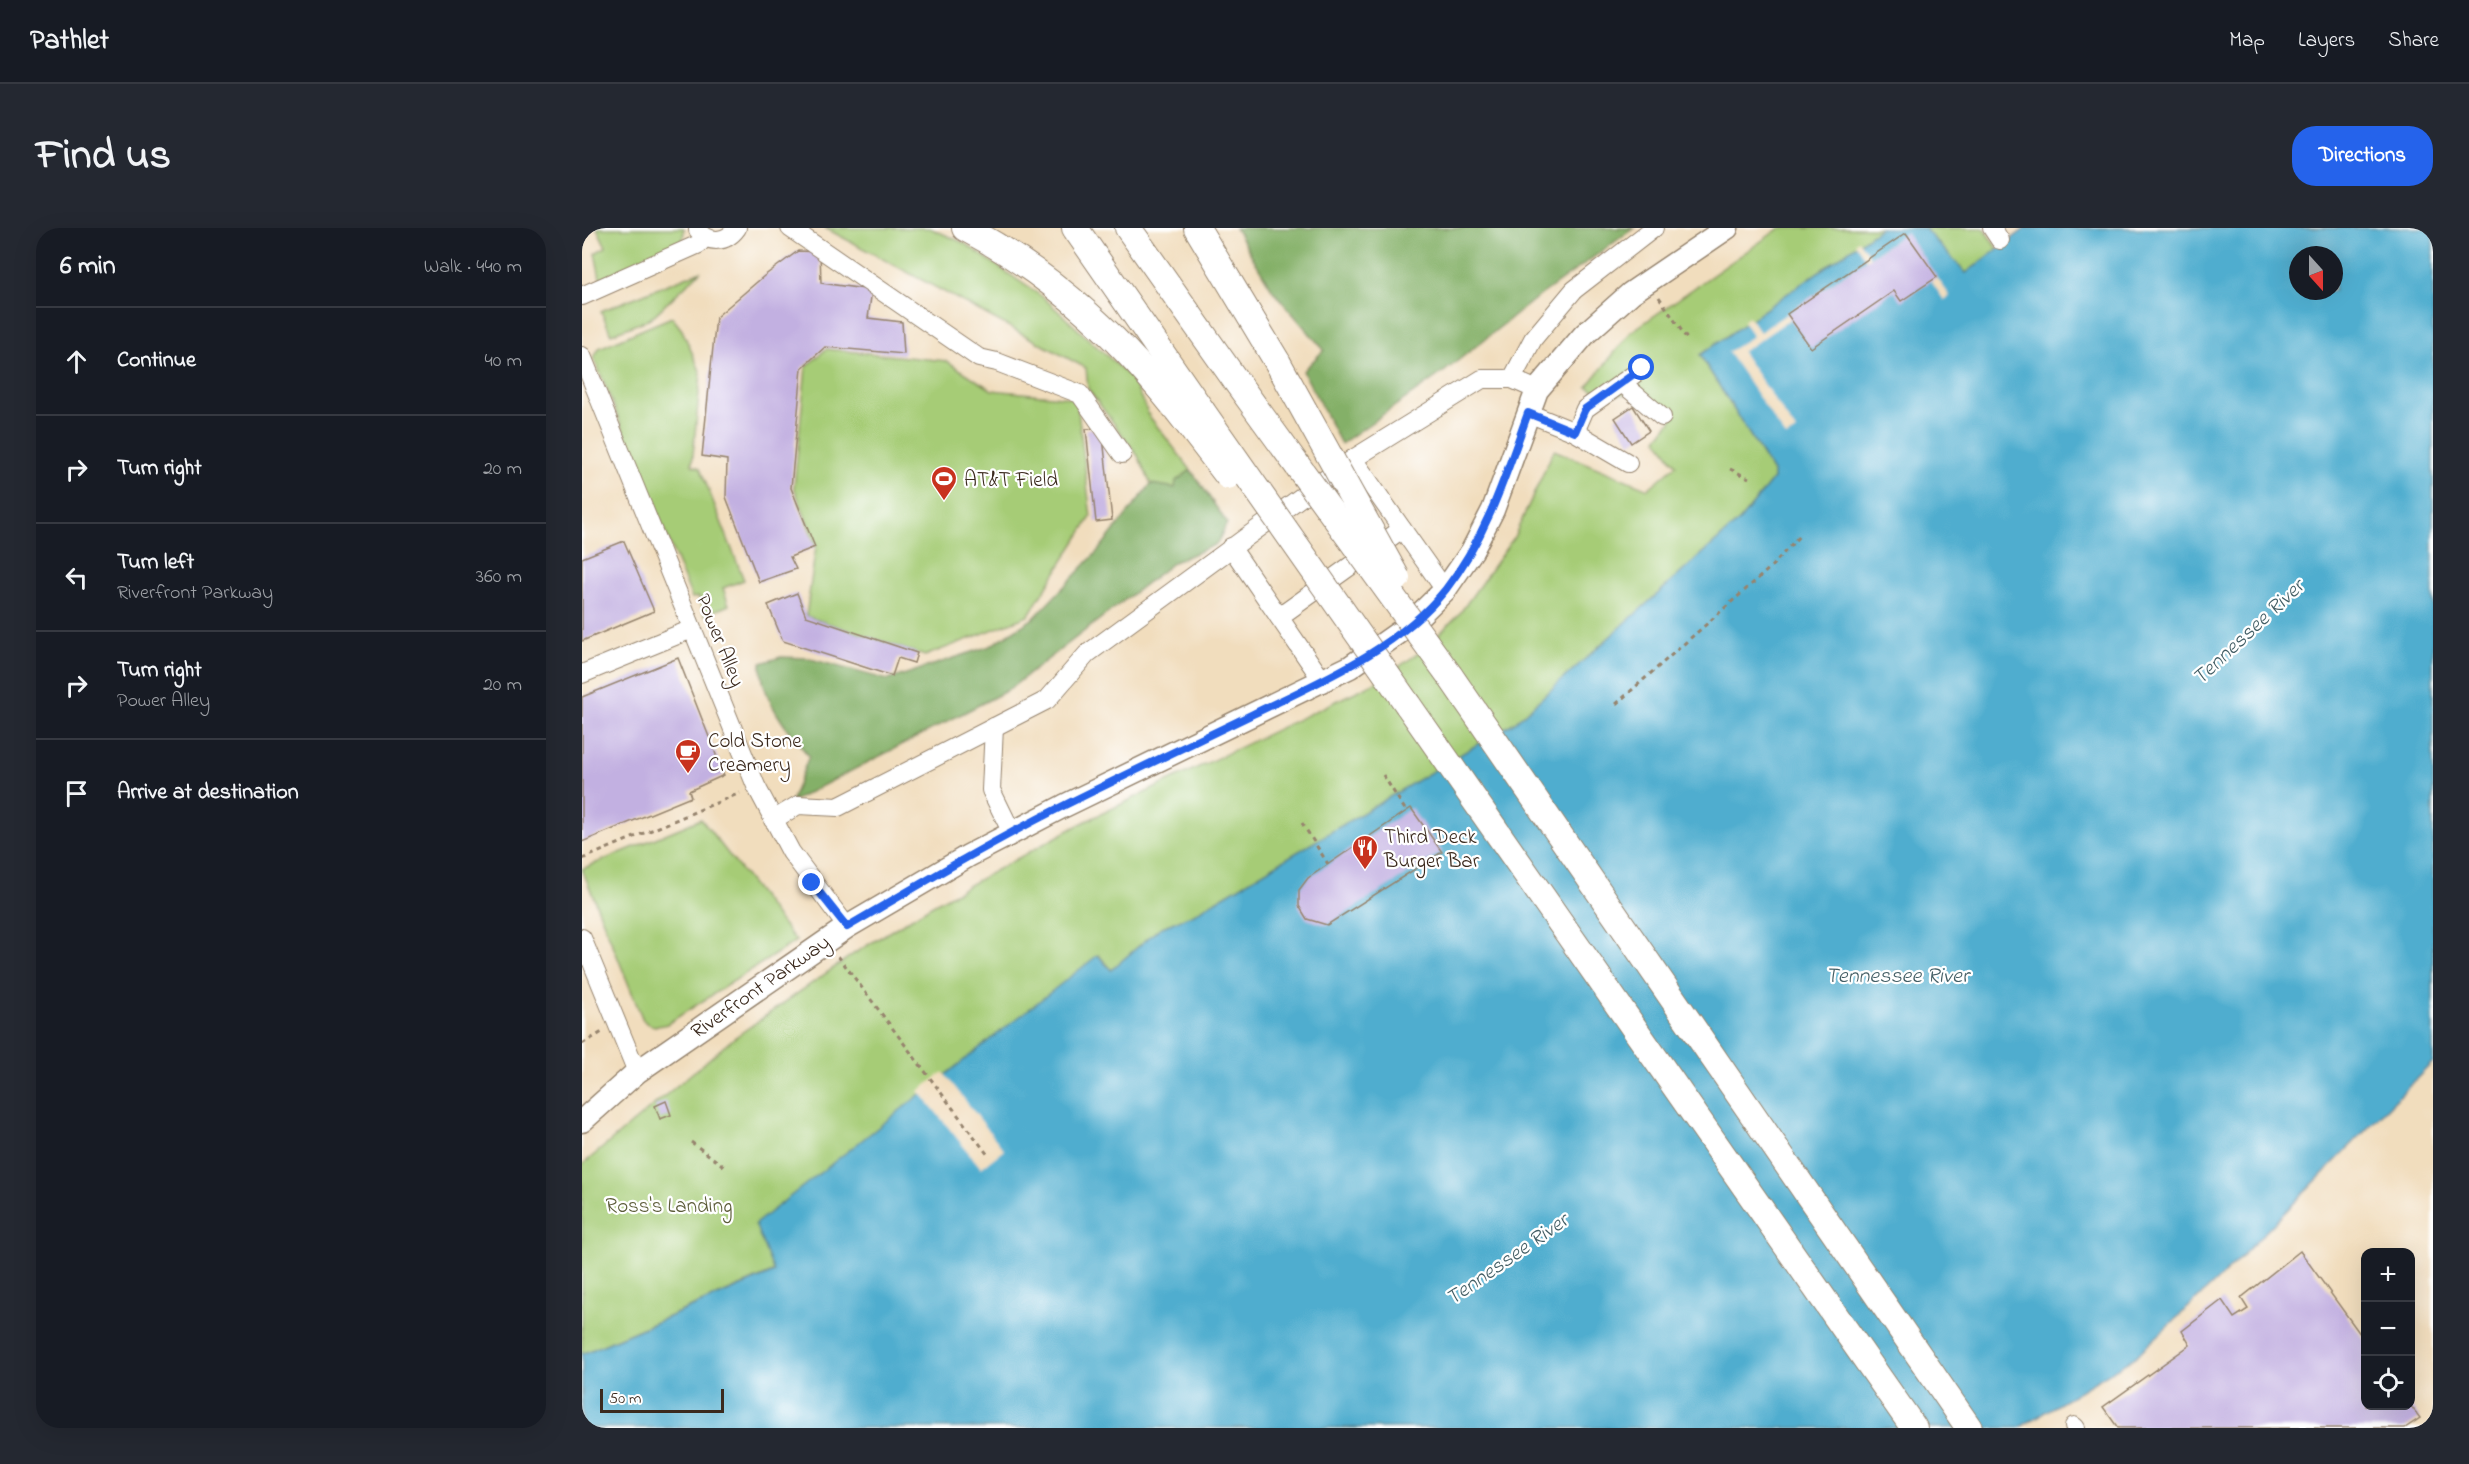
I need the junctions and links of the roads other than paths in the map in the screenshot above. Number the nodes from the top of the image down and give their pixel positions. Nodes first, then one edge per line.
1 (737, 228) edge
2 (790, 228) edge
3 (965, 228) edge
4 (1075, 228) edge
5 (1128, 228) edge
6 (1197, 228) edge
7 (1654, 228) edge
8 (1727, 228) edge
9 (701, 233) edge
10 (582, 296) edge
11 (582, 356) edge
12 (1642, 368) dead end
13 (1512, 379) junction
14 (1622, 383) junction
15 (1537, 390) junction
16 (1528, 413) junction
17 (1195, 417) junction
18 (1662, 417) dead end
19 (1575, 432) junction
20 (1122, 454) dead end
21 (1353, 459) junction
22 (1628, 463) dead end
23 (1402, 529) junction
24 (1231, 547) junction
25 (1445, 590) junction
26 (1279, 616) junction
27 (692, 629) junction
28 (582, 674) edge
29 (1450, 676) junction
30 (1322, 680) junction
31 (994, 727) junction
32 (773, 820) junction
33 (1012, 833) junction
34 (847, 927) junction
35 (582, 938) edge
36 (637, 1072) junction
37 (582, 1121) edge
38 (1811, 1280) junction
39 (1896, 1428) edge
40 (1914, 1428) edge
41 (1969, 1428) edge

1 - 9 street
2 - 20 street
3 - 17 highway
4 - 17 highway
5 - 29 highway, bridge
6 - 29 highway, bridge
7 - 13 street
8 - 15 main road, Riverfront Parkway
9 - 10 street
11 - 27 street, Power Alley
12 - 14 street
13 - 15 street
13 - 21 street
14 - 18 street
14 - 19 street
15 - 16 main road, Riverfront Parkway
16 - 19 street
16 - 25 main road, Riverfront Parkway
17 - 38 highway, bridge
19 - 22 street
21 - 23 street
21 - 24 street
23 - 25 street
23 - 26 street
24 - 26 street
24 - 31 street
25 - 30 main road, Riverfront Parkway
26 - 30 street
27 - 28 street
27 - 32 street, Power Alley
29 - 41 highway
30 - 33 main road, Riverfront Parkway
31 - 32 street
31 - 33 street
32 - 34 street, Power Alley
33 - 34 main road, Riverfront Parkway
34 - 36 main road, Riverfront Parkway
35 - 36 street
36 - 37 main road, Riverfront Parkway
38 - 39 highway
38 - 40 highway

